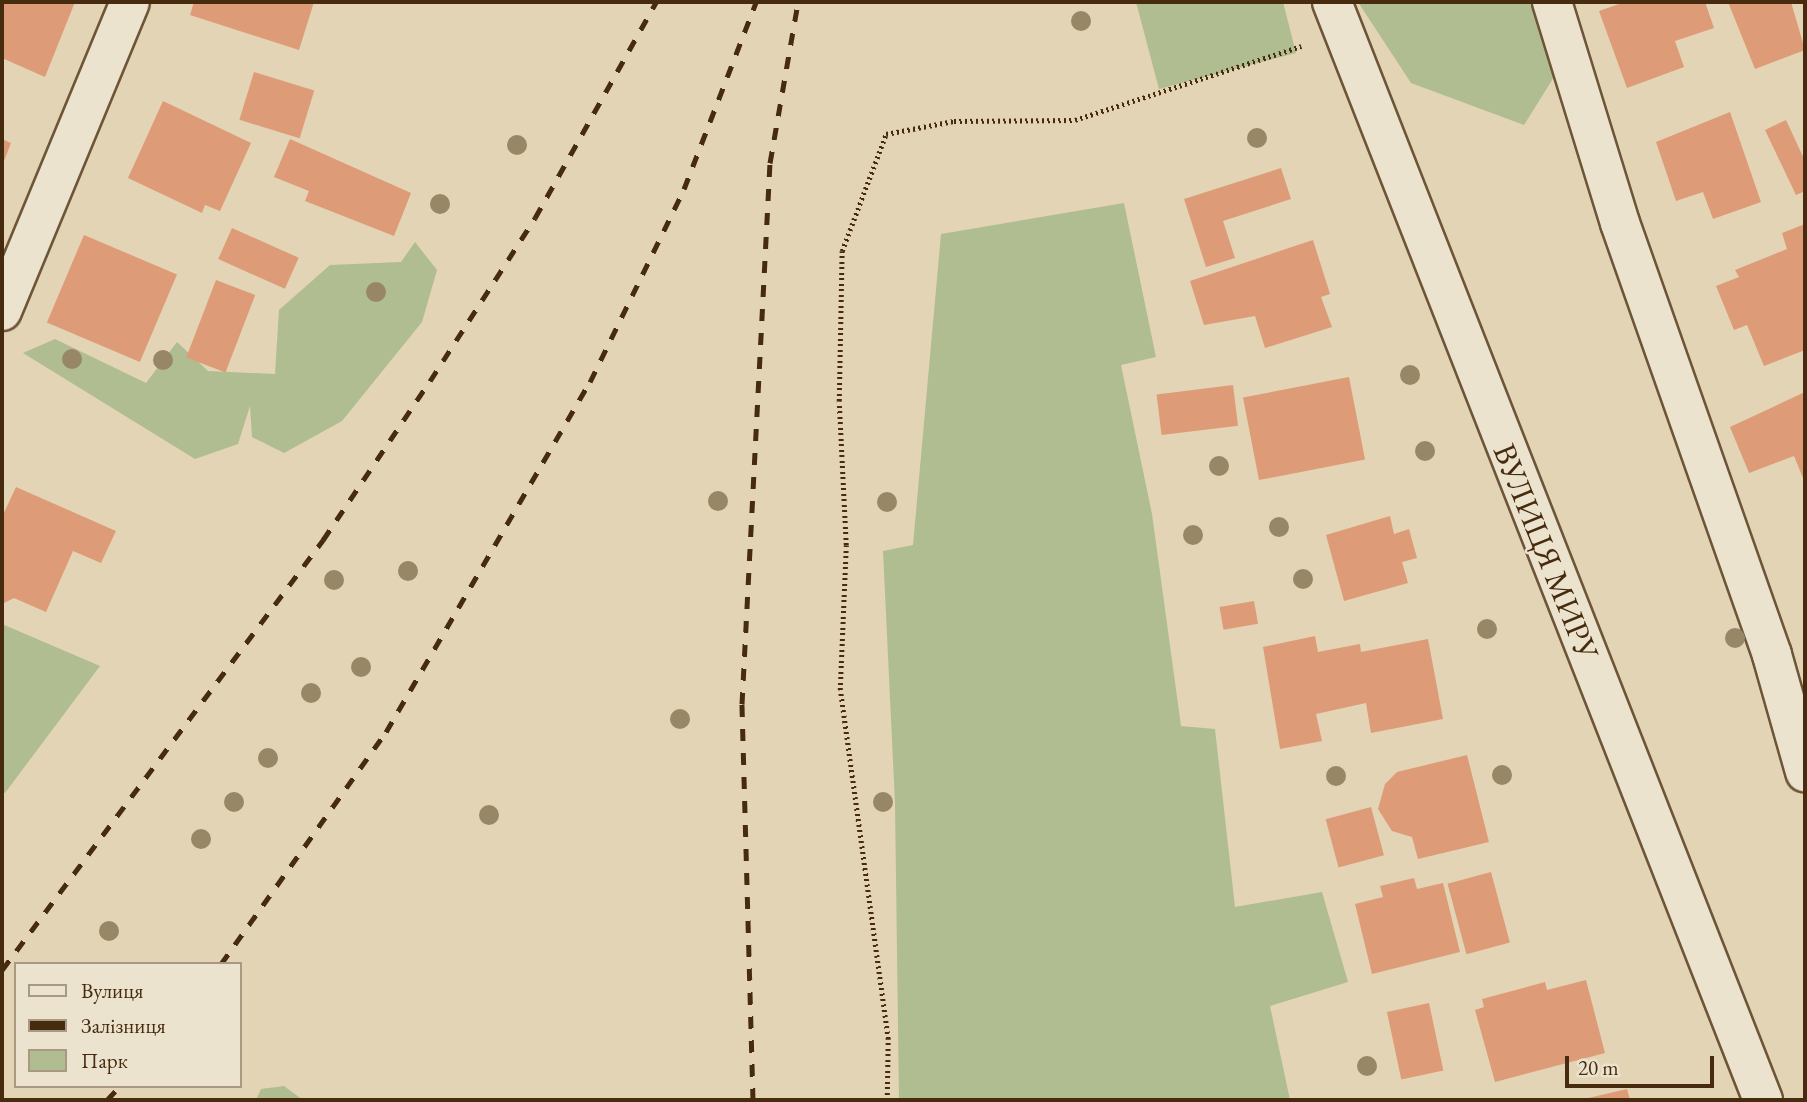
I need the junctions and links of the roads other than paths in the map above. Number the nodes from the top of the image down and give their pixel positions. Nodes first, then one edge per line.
1 (130, 2) edge
2 (1552, 2) edge
3 (1337, 17) edge
4 (2, 311) edge
5 (1805, 772) edge
6 (1763, 1100) edge

1 - 4 street
2 - 5 street
3 - 6 street, ВУЛИЦЯ МИРУ

